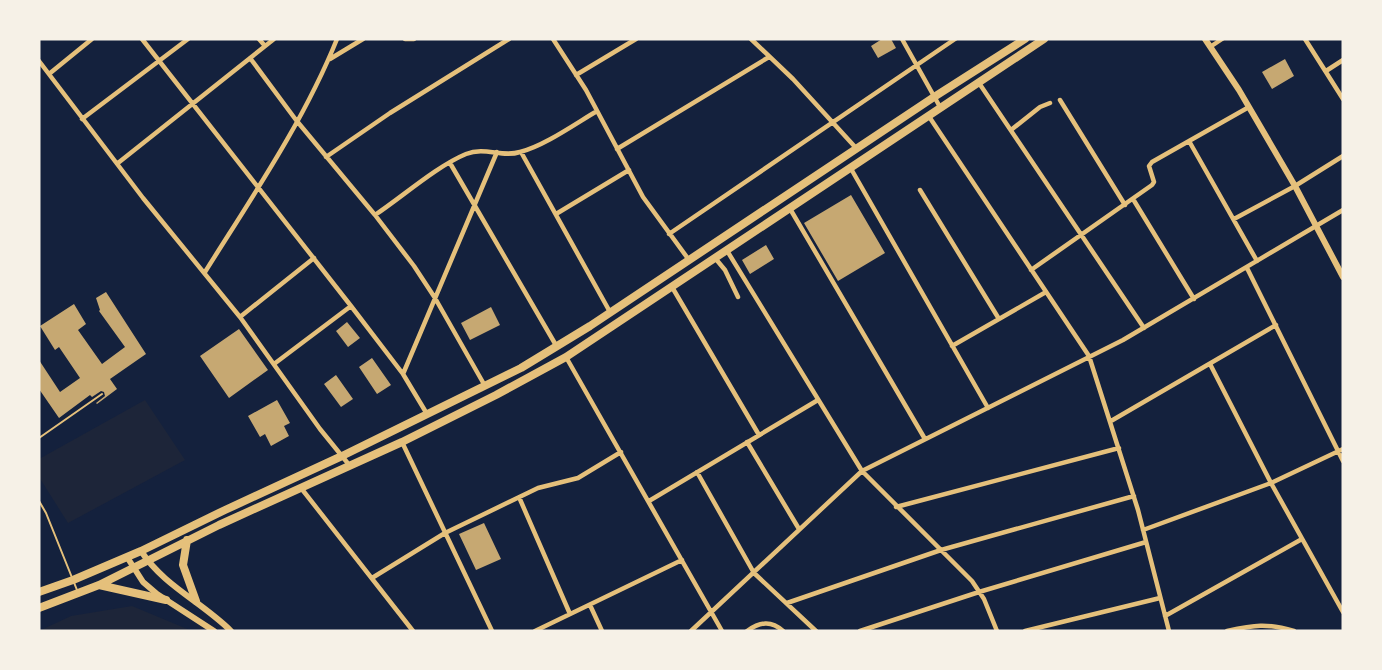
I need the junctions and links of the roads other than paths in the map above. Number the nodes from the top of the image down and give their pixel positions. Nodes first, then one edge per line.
1 (92, 39) edge
2 (142, 39) edge
3 (188, 39) edge
4 (259, 39) edge
5 (274, 39) edge
6 (337, 39) edge
7 (363, 39) edge
8 (405, 39) edge
9 (414, 39) edge
10 (508, 39) edge
11 (553, 39) edge
12 (636, 39) edge
13 (753, 39) edge
14 (902, 39) edge
15 (955, 39) edge
16 (1025, 39) edge
17 (1044, 39) edge
18 (1205, 39) edge
19 (1222, 39) edge
20 (1305, 39) edge
21 (265, 46) junction
22 (1210, 47) junction
23 (769, 57) junction
24 (250, 58) junction
25 (39, 60) edge
26 (329, 60) junction
27 (1343, 60) edge
28 (159, 61) junction
29 (917, 65) junction
30 (1326, 70) junction
31 (49, 74) junction
32 (576, 75) junction
33 (979, 83) junction
34 (934, 97) junction
35 (1343, 99) edge
36 (1060, 100) dead end
37 (1050, 103) dead end
38 (192, 104) junction
39 (940, 107) junction
40 (1249, 107) junction
41 (597, 111) junction
42 (928, 115) junction
43 (82, 119) junction
44 (296, 120) junction
45 (833, 122) junction
46 (1011, 130) junction
47 (1190, 141) junction
48 (856, 148) junction
49 (617, 149) junction
50 (497, 152) junction
51 (521, 152) junction
52 (1343, 156) edge
53 (326, 158) junction
54 (118, 163) junction
55 (450, 163) junction
56 (849, 167) junction
57 (629, 170) junction
58 (1295, 186) junction
59 (257, 188) junction
60 (920, 190) dead end
61 (1132, 199) junction
62 (474, 204) junction
63 (1125, 205) junction
64 (789, 207) junction
65 (1343, 210) edge
66 (555, 214) junction
67 (375, 215) junction
68 (1234, 219) junction
69 (1316, 226) junction
70 (669, 234) junction
71 (1082, 236) junction
72 (726, 249) junction
73 (715, 257) junction
74 (314, 258) junction
75 (689, 260) junction
76 (1257, 261) junction
77 (1247, 268) junction
78 (1031, 270) junction
79 (205, 272) junction
80 (1343, 277) edge
81 (672, 287) junction
82 (1046, 292) junction
83 (738, 297) dead end
84 (435, 298) junction
85 (1194, 299) junction
86 (351, 306) junction
87 (610, 312) junction
88 (240, 317) junction
89 (999, 319) junction
90 (1276, 325) junction
91 (1144, 328) junction
92 (952, 346) junction
93 (557, 347) junction
94 (1089, 356) junction
95 (566, 357) junction
96 (274, 364) junction
97 (1210, 364) junction
98 (403, 374) junction
99 (485, 386) junction
100 (102, 394) dead end
101 (818, 399) junction
102 (988, 408) junction
103 (427, 414) junction
104 (1111, 421) junction
105 (759, 435) junction
106 (39, 438) edge
107 (925, 439) junction
108 (402, 442) junction
109 (747, 442) junction
110 (1119, 448) junction
111 (1341, 450) edge
112 (621, 452) junction
113 (342, 456) junction
114 (1343, 461) edge
115 (350, 466) junction
116 (862, 471) junction
117 (697, 472) junction
118 (1271, 483) junction
119 (302, 488) junction
120 (1134, 496) junction
121 (519, 497) junction
122 (39, 501) edge
123 (649, 501) junction
124 (896, 507) junction
125 (799, 529) junction
126 (1143, 530) junction
127 (445, 533) junction
128 (1302, 539) junction
129 (187, 540) junction
130 (1146, 542) junction
131 (941, 550) junction
132 (141, 551) junction
133 (127, 557) junction
134 (682, 560) junction
135 (147, 561) junction
136 (134, 568) junction
137 (754, 573) junction
138 (372, 578) junction
139 (73, 580) junction
140 (99, 585) junction
141 (39, 592) edge
142 (979, 592) junction
143 (78, 593) junction
144 (1160, 598) junction
145 (166, 600) junction
146 (196, 601) junction
147 (787, 603) junction
148 (590, 605) junction
149 (39, 608) edge
150 (712, 612) junction
151 (1343, 612) edge
152 (570, 614) junction
153 (1166, 616) junction
154 (214, 631) edge
155 (231, 631) edge
156 (413, 631) edge
157 (492, 631) edge
158 (535, 631) edge
159 (602, 631) edge
160 (690, 631) edge
161 (722, 631) edge
162 (747, 631) edge
163 (783, 631) edge
164 (816, 631) edge
165 (860, 631) edge
166 (997, 631) edge
167 (1025, 631) edge
168 (1170, 631) edge
169 (1227, 631) edge
170 (1294, 631) edge

1 - 31 street
2 - 28 street
3 - 28 street
4 - 21 street
5 - 21 street
6 - 26 street
7 - 26 street
8 - 9 street
10 - 53 street
11 - 32 street
12 - 32 street
13 - 23 street
14 - 29 street
15 - 29 street
16 - 34 main road
17 - 33 main road
18 - 22 street
19 - 22 street
20 - 30 street
21 - 24 street
22 - 40 street
23 - 45 street
23 - 49 street
24 - 38 street
24 - 44 street
25 - 31 street
26 - 44 street
27 - 30 street
28 - 38 street
28 - 43 street
29 - 34 street
29 - 45 street
30 - 35 street
31 - 43 street
32 - 41 street
33 - 39 main road
33 - 46 street
34 - 39 street
34 - 48 main road
36 - 63 street
37 - 46 street
38 - 54 street
38 - 59 street
39 - 42 main road
40 - 47 street
40 - 58 street
41 - 49 street
41 - 51 street
42 - 56 main road
42 - 78 street
43 - 54 street
44 - 53 street
44 - 59 street
45 - 48 street
45 - 70 street
46 - 71 street
47 - 61 street
47 - 68 street
48 - 75 main road
49 - 57 street
50 - 51 street
50 - 55 street
50 - 62 street
51 - 66 street
52 - 58 street
53 - 67 street
54 - 79 street
55 - 62 street
55 - 67 street
56 - 64 main road
56 - 92 street
57 - 66 street
57 - 70 street
58 - 68 street
58 - 69 street
59 - 74 street
59 - 79 street
60 - 89 street
61 - 63 street
61 - 85 street
62 - 84 street
62 - 93 street
63 - 71 street
64 - 72 main road
64 - 107 street
65 - 69 street
66 - 87 street
67 - 84 street
68 - 76 street
69 - 76 street
69 - 80 street
70 - 75 street
71 - 78 street
71 - 91 street
72 - 73 main road
72 - 101 street
73 - 81 main road
73 - 83 street
74 - 86 street
74 - 88 street
75 - 87 main road
76 - 77 street
77 - 85 street
77 - 90 street
78 - 82 street
79 - 88 street
81 - 95 main road
81 - 105 street
82 - 89 street
82 - 94 street
84 - 98 street
84 - 99 street
85 - 91 street
86 - 96 street
86 - 98 street
87 - 93 main road
88 - 96 street
89 - 92 street
90 - 97 street
90 - 111 street
91 - 94 street
92 - 102 street
93 - 99 main road
94 - 102 street
94 - 104 street
95 - 108 main road
95 - 112 street
96 - 113 street
97 - 104 street
97 - 118 street
98 - 103 street
99 - 103 main road
100 - 106 lane
101 - 105 street
101 - 116 street
102 - 107 street
103 - 113 main road
104 - 110 street
105 - 109 street
107 - 116 street
108 - 115 main road
108 - 127 street
109 - 117 street
109 - 125 street
110 - 120 street
110 - 124 street
111 - 114 street
111 - 118 street
112 - 121 street
112 - 123 street
113 - 115 street
113 - 132 main road
115 - 119 main road
116 - 124 street
116 - 125 street
117 - 123 street
117 - 137 street
118 - 126 street
118 - 128 street
119 - 129 main road
119 - 138 street
120 - 126 street
120 - 131 street
121 - 127 street
121 - 152 street
122 - 139 lane
123 - 134 street
124 - 131 street
125 - 137 street
126 - 130 street
127 - 138 street
127 - 157 street
128 - 151 street
128 - 153 street
129 - 135 main road
129 - 146 main road
130 - 142 street
130 - 144 street
131 - 142 street
131 - 147 street
132 - 133 main road
132 - 135 street
133 - 136 street
133 - 139 main road
134 - 148 street
134 - 150 street
135 - 136 main road
135 - 146 street
136 - 140 main road
136 - 145 street
137 - 147 street
137 - 150 street
138 - 156 street
139 - 141 main road
139 - 143 lane
140 - 143 main road
140 - 145 main road
142 - 165 street
142 - 166 street
143 - 149 main road
144 - 153 street
144 - 167 street
145 - 154 street
146 - 155 street
147 - 164 street
148 - 152 street
148 - 159 street
150 - 160 street
150 - 161 street
152 - 158 street
153 - 168 street
162 - 163 street
169 - 170 street

